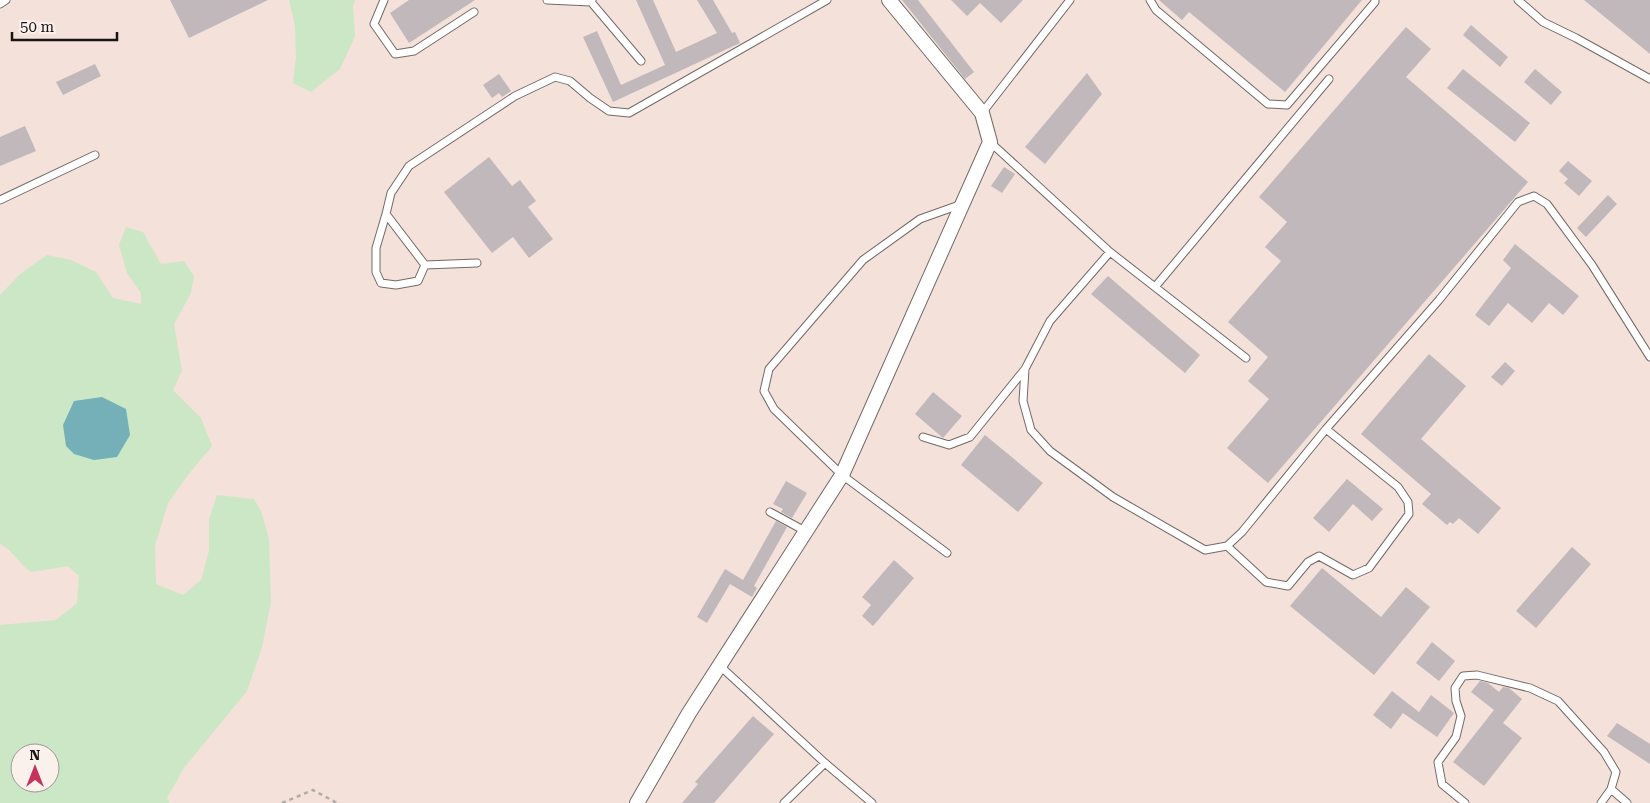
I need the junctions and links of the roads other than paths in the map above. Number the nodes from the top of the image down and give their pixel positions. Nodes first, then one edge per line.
1 (6, 0) edge
2 (384, 0) edge
3 (547, 0) edge
4 (827, 0) edge
5 (889, 0) edge
6 (1070, 0) edge
7 (1150, 0) edge
8 (1376, 0) edge
9 (1518, 0) edge
10 (591, 1) edge
11 (0, 4) edge
12 (474, 12) dead end
13 (641, 61) dead end
14 (1329, 79) dead end
15 (1650, 79) edge
16 (982, 113) junction
17 (990, 142) junction
18 (95, 155) dead end
19 (0, 200) edge
20 (963, 204) junction
21 (386, 214) junction
22 (1110, 252) junction
23 (476, 263) dead end
24 (425, 265) junction
25 (1154, 286) junction
26 (1650, 357) edge
27 (1246, 358) dead end
28 (1025, 369) junction
29 (1326, 428) junction
30 (923, 437) dead end
31 (842, 475) junction
32 (770, 512) dead end
33 (805, 531) junction
34 (1227, 546) junction
35 (947, 552) dead end
36 (719, 664) junction
37 (824, 763) junction
38 (1611, 790) junction
39 (637, 803) edge
40 (784, 803) edge
41 (872, 803) edge
42 (1466, 803) edge
43 (1601, 803) edge
44 (1627, 803) edge

1 - 11 lane
2 - 12 lane
3 - 10 lane
4 - 21 lane
5 - 16 street
6 - 16 lane
7 - 8 lane
9 - 15 lane
10 - 13 lane
14 - 25 lane
16 - 17 street
17 - 20 street
17 - 22 lane
18 - 19 lane
20 - 31 street
20 - 31 lane
21 - 24 lane
21 - 24 lane
22 - 25 lane
22 - 28 lane
23 - 24 lane
25 - 27 lane
26 - 29 lane
28 - 30 lane
28 - 34 lane
29 - 34 lane
29 - 34 lane
31 - 33 street
31 - 35 lane
32 - 33 lane
33 - 36 street
36 - 37 lane
36 - 39 street
37 - 40 lane
37 - 41 lane
38 - 42 lane
38 - 43 lane
38 - 44 lane

